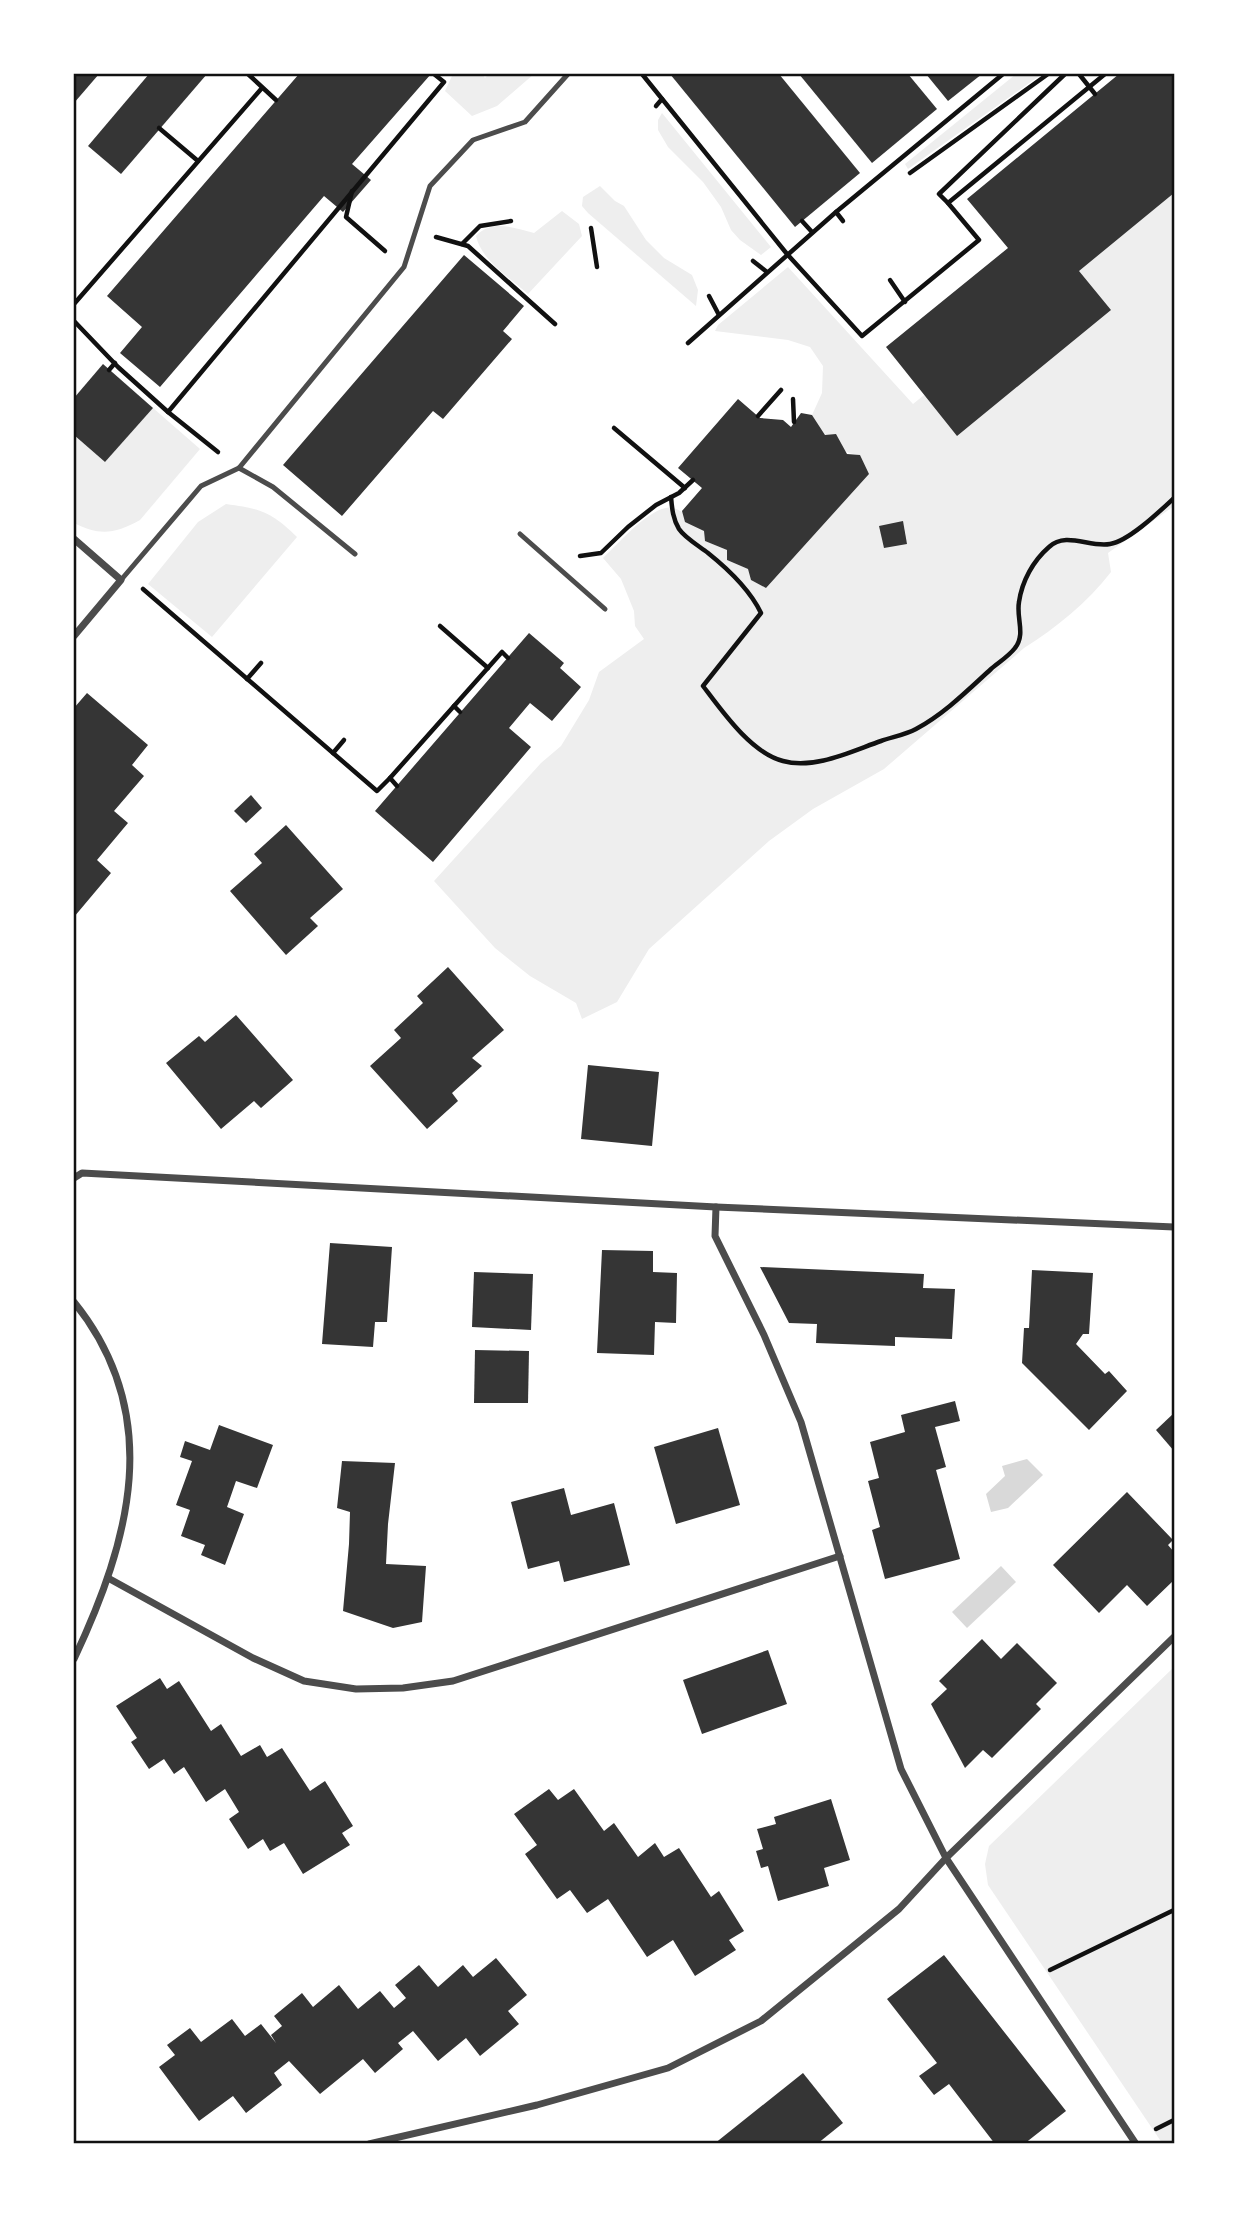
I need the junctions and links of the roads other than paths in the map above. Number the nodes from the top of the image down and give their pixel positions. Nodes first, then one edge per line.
1 (568, 74) edge
2 (239, 468) junction
3 (520, 534) dead end
4 (74, 539) edge
5 (355, 554) dead end
6 (124, 577) junction
7 (605, 609) dead end
8 (74, 636) edge
9 (74, 1178) edge
10 (716, 1207) junction
11 (1174, 1227) edge
12 (74, 1302) edge
13 (840, 1556) junction
14 (108, 1578) junction
15 (1174, 1637) edge
16 (74, 1659) edge
17 (946, 1858) junction
18 (369, 2144) edge
19 (1136, 2144) edge

1 - 2 lane
2 - 5 lane
2 - 6 lane
3 - 7 lane
4 - 6 street
6 - 8 street
9 - 10 street
10 - 11 street
10 - 13 street
12 - 14 street
13 - 14 street
13 - 17 street
14 - 16 street
15 - 17 street
17 - 18 street
17 - 19 street

